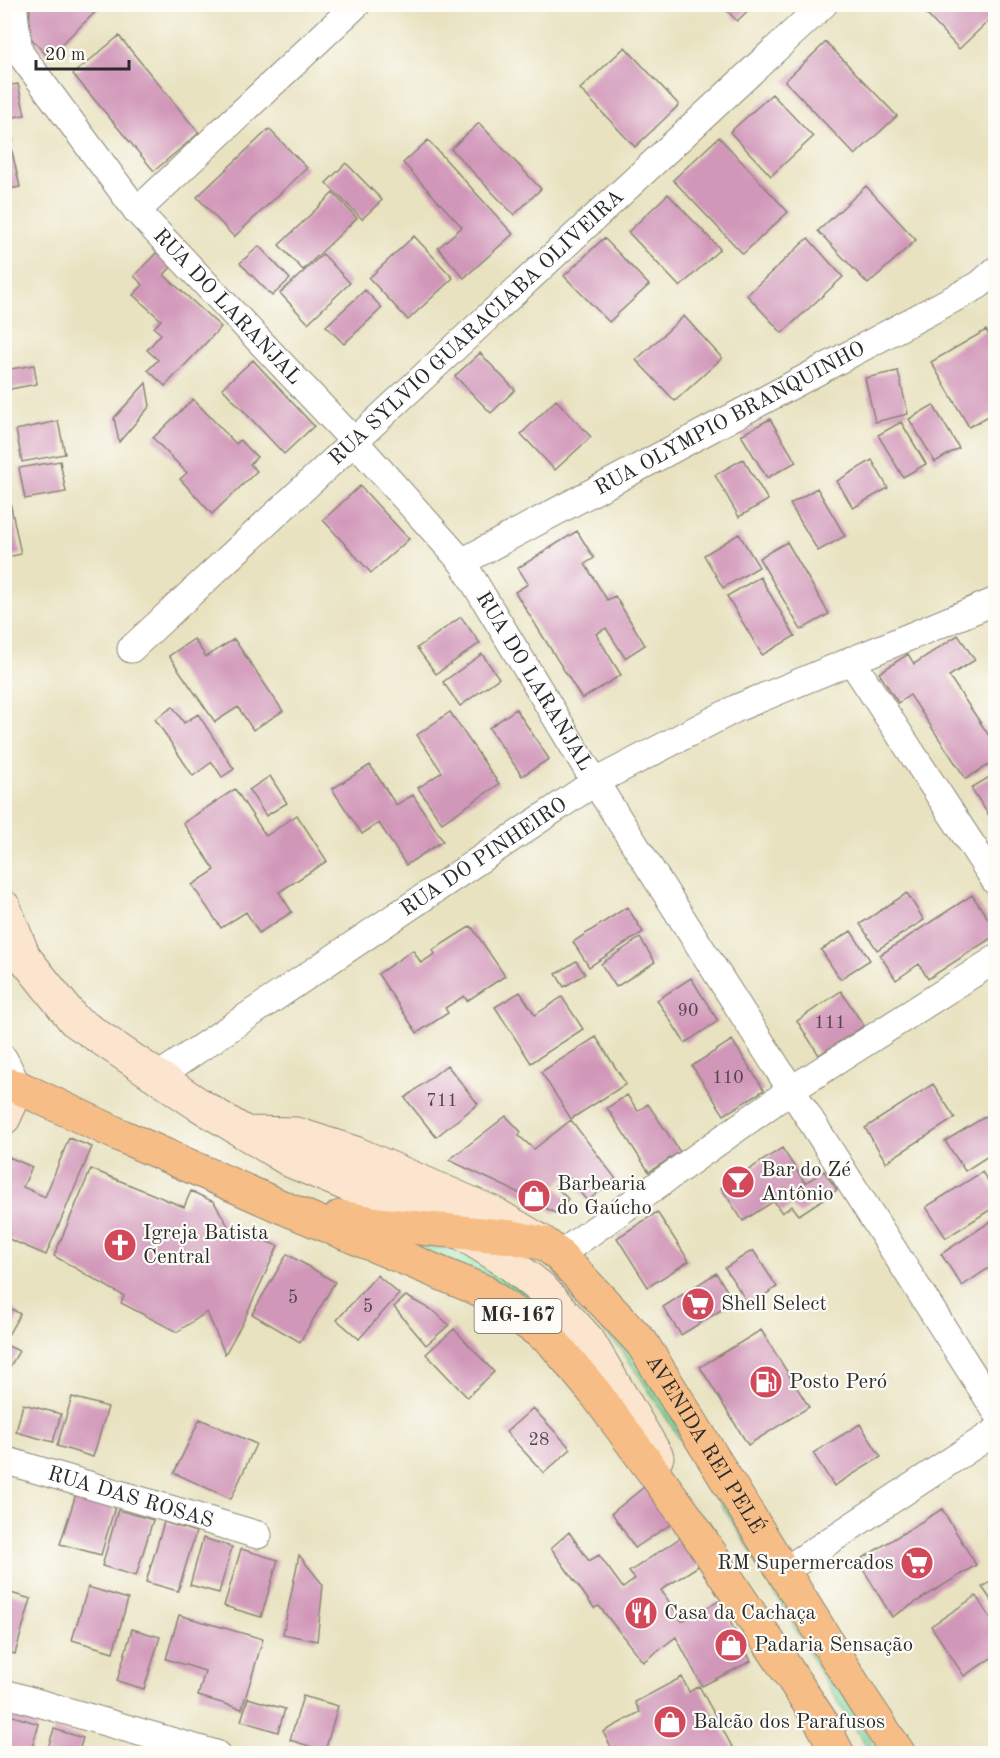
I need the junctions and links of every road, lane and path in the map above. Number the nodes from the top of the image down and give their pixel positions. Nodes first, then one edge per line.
1 (13, 4) edge
2 (357, 4) edge
3 (824, 4) edge
4 (137, 211) junction
5 (996, 270) edge
6 (354, 441) junction
7 (462, 562) junction
8 (996, 601) edge
9 (131, 649) dead end
10 (851, 660) junction
11 (595, 782) junction
12 (996, 882) edge
13 (4, 907) edge
14 (996, 959) edge
15 (9, 1077) edge
16 (157, 1077) junction
17 (791, 1090) junction
18 (4, 1118) edge
19 (243, 1133) junction
20 (282, 1207) junction
21 (458, 1231) junction
22 (552, 1250) junction
23 (996, 1411) edge
24 (996, 1431) edge
25 (4, 1460) edge
26 (685, 1515) junction
27 (258, 1535) dead end
28 (784, 1571) junction
29 (4, 1693) edge
30 (216, 1754) edge
31 (838, 1754) edge
32 (899, 1754) edge

1 - 4 street, RUA DO LARANJAL
2 - 4 street
3 - 6 street, RUA SYLVIO GUARACIABA OLIVEIRA
4 - 6 street, RUA DO LARANJAL
5 - 7 street, RUA OLYMPIO BRANQUINHO
6 - 7 street, RUA DO LARANJAL
6 - 9 street, RUA SYLVIO GUARACIABA OLIVEIRA
7 - 11 street, RUA DO LARANJAL
8 - 10 street, RUA DO PINHEIRO
10 - 11 street, RUA DO PINHEIRO
10 - 12 street
11 - 16 street, RUA DO PINHEIRO
11 - 17 street, RUA DO LARANJAL
13 - 16 main road
14 - 17 street
15 - 18 main road
15 - 20 main road, MG-167
16 - 19 main road
17 - 22 street
17 - 23 street, RUA DO LARANJAL
19 - 21 main road
19 - 22 main road
20 - 21 main road
20 - 26 main road, MG-167
21 - 22 main road
21 - 26 main road
22 - 28 main road, AVENIDA REI PELÉ / MG-167
24 - 28 street
25 - 27 street, RUA DAS ROSAS
26 - 31 main road, MG-167
28 - 32 main road, AVENIDA REI PELÉ / MG-167
29 - 30 street

